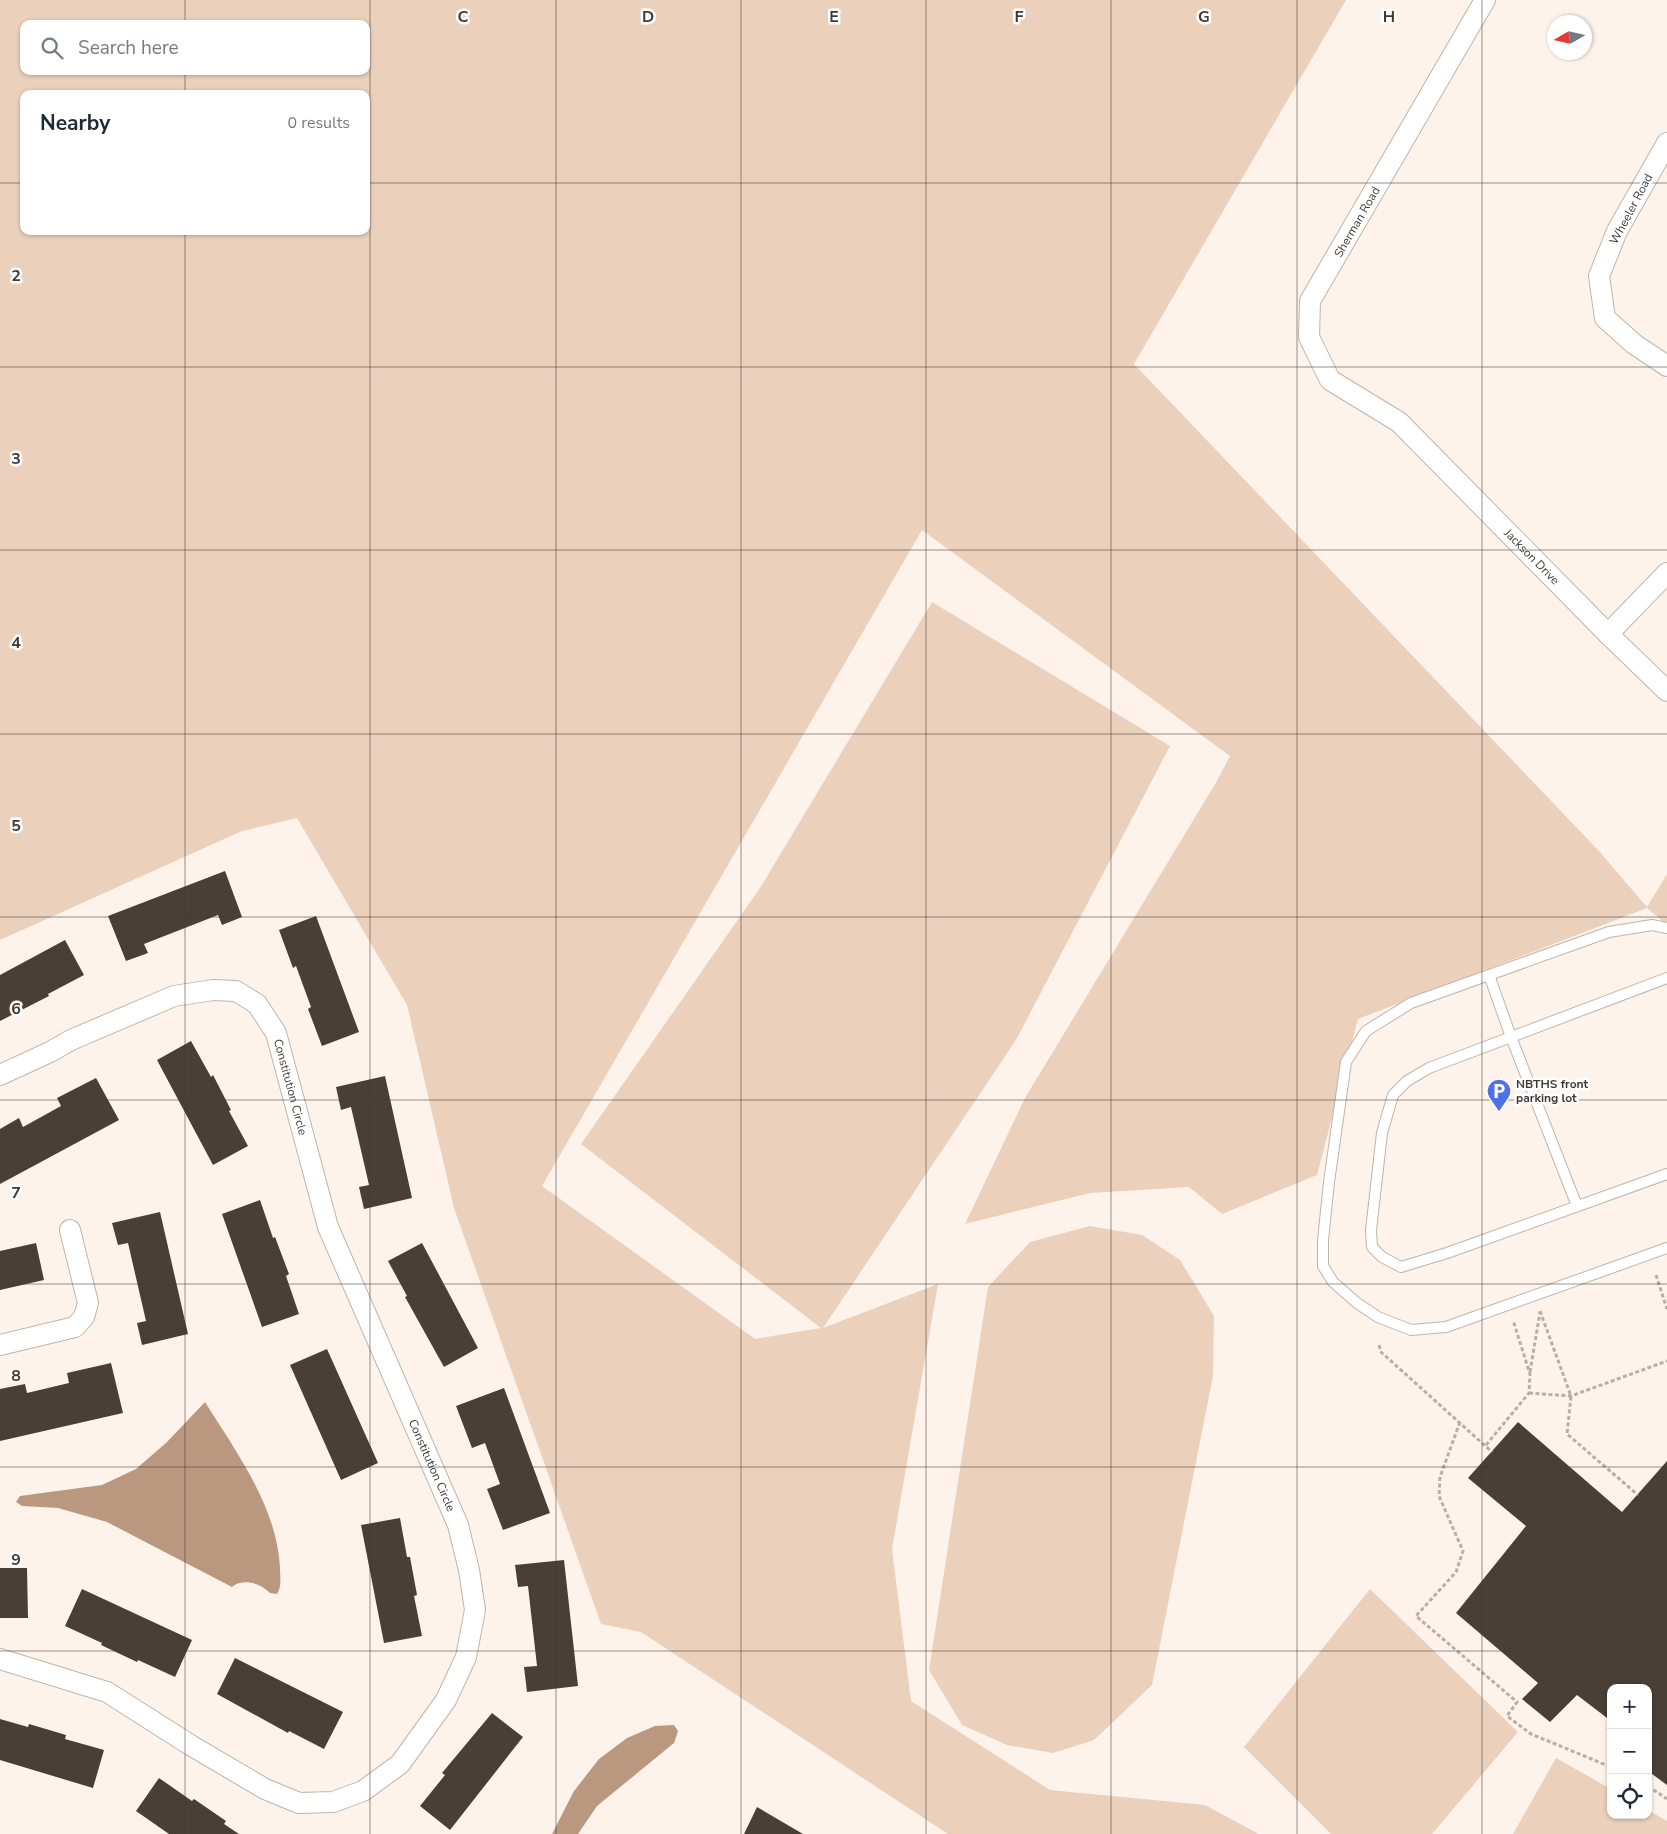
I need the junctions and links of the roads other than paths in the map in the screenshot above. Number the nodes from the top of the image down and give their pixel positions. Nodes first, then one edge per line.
1 (1485, 0) edge
2 (1667, 143) edge
3 (1667, 366) edge
4 (1399, 422) joint
5 (1667, 573) edge
6 (1608, 634) junction
7 (1667, 691) edge
8 (1667, 928) edge
9 (1489, 975) junction
10 (1667, 978) edge
11 (1511, 1037) junction
12 (0, 1075) edge
13 (1667, 1174) edge
14 (1577, 1206) junction
15 (70, 1230) dead end
16 (1667, 1248) edge
17 (0, 1345) edge
18 (0, 1659) edge

1 - 4 street, Sherman Road
2 - 3 street, Wheeler Road
4 - 6 street, Jackson Drive
5 - 6 street
6 - 7 street, Jackson Drive
8 - 9 lane
9 - 11 lane
9 - 16 lane
10 - 11 lane
11 - 14 lane
11 - 14 lane
12 - 18 street, Constitution Circle
13 - 14 lane
15 - 17 street

